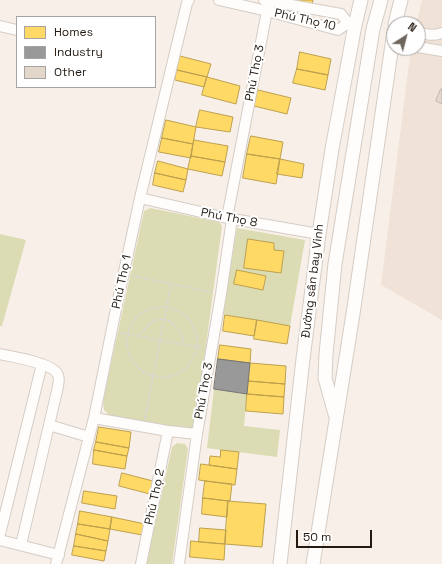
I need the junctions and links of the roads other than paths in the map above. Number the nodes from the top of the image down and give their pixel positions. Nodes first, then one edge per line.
1 (189, 0) edge
2 (219, 0) edge
3 (361, 0) edge
4 (381, 0) edge
5 (401, 0) edge
6 (269, 3) edge
7 (397, 16) edge
8 (352, 24) junction
9 (0, 26) edge
10 (373, 29) junction
11 (16, 30) edge
12 (442, 33) edge
13 (426, 34) edge
14 (426, 48) edge
15 (442, 51) edge
16 (391, 56) edge
17 (140, 198) junction
18 (229, 219) junction
19 (319, 234) junction
20 (339, 239) junction
21 (0, 354) edge
22 (42, 364) junction
23 (94, 418) junction
24 (336, 418) junction
25 (49, 424) junction
26 (168, 431) junction
27 (197, 434) junction
28 (89, 438) junction
29 (0, 534) edge
30 (0, 540) edge
31 (21, 545) junction
32 (58, 559) edge
33 (141, 564) edge
34 (179, 564) edge
35 (280, 564) edge
36 (313, 564) edge

1 - 17 street, Phú Thọ 1
2 - 6 street, Phú Thọ 10
3 - 8 main road, Đường sân bay Vinh
4 - 10 main road
5 - 7 main road
6 - 8 street, Phú Thọ 10
6 - 8 street, Phú Thọ 10
6 - 18 street, Phú Thọ 3
8 - 10 main road
8 - 19 main road, Đường sân bay Vinh
9 - 11 street
10 - 20 main road
12 - 13 street
14 - 15 street
16 - 24 main road
17 - 18 street, Phú Thọ 8
17 - 23 street, Phú Thọ 1
18 - 19 street, Phú Thọ 8
18 - 27 street, Phú Thọ 3
19 - 20 main road
19 - 35 main road, Đường sân bay Vinh
20 - 24 main road
21 - 22 street
22 - 25 street
22 - 29 street
23 - 26 street
23 - 28 street, Phú Thọ 1
24 - 36 main road
25 - 28 street
25 - 31 street
26 - 27 street
26 - 33 street, Phú Thọ 2
27 - 34 street, Phú Thọ 3
28 - 32 street, Phú Thọ 1
30 - 31 street
31 - 32 street

